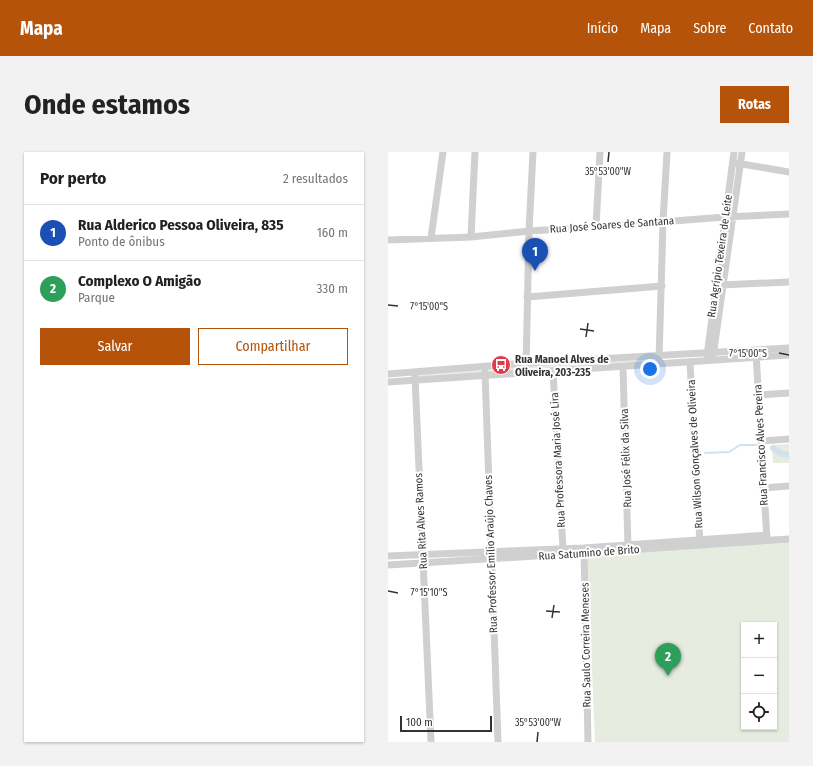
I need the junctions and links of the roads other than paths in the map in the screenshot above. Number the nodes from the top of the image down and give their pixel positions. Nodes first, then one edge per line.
1 (443, 152) edge
2 (475, 152) edge
3 (533, 152) edge
4 (600, 152) edge
5 (667, 152) edge
6 (734, 152) edge
7 (742, 152) edge
8 (736, 163) junction
9 (789, 172) edge
10 (789, 214) edge
11 (725, 217) junction
12 (733, 217) junction
13 (663, 222) junction
14 (596, 228) junction
15 (528, 231) junction
16 (470, 236) junction
17 (431, 238) junction
18 (388, 240) edge
19 (789, 282) edge
20 (720, 285) junction
21 (662, 286) junction
22 (527, 297) junction
23 (789, 348) edge
24 (756, 354) junction
25 (660, 355) junction
26 (789, 355) edge
27 (710, 356) junction
28 (690, 362) junction
29 (526, 363) junction
30 (659, 364) junction
31 (485, 366) junction
32 (623, 367) junction
33 (414, 371) junction
34 (553, 371) junction
35 (526, 372) junction
36 (388, 374) edge
37 (485, 376) junction
38 (415, 381) junction
39 (388, 382) edge
40 (789, 393) edge
41 (759, 395) junction
42 (789, 439) edge
43 (762, 441) junction
44 (789, 486) edge
45 (763, 488) junction
46 (789, 534) edge
47 (767, 538) junction
48 (789, 539) edge
49 (700, 543) junction
50 (628, 547) junction
51 (563, 549) junction
52 (584, 551) junction
53 (422, 554) junction
54 (491, 555) junction
55 (388, 556) edge
56 (423, 563) junction
57 (388, 566) edge
58 (431, 742) edge
59 (498, 742) edge
60 (588, 742) edge

1 - 17 street
2 - 16 street
3 - 15 street
4 - 14 street
5 - 13 street
6 - 8 street, Rua Agrípio Texeira de Leite
7 - 8 street, Rua Agrípio Texeira de Leite
8 - 9 street
8 - 11 street, Rua Agrípio Texeira de Leite
8 - 12 street, Rua Agrípio Texeira de Leite
10 - 12 street, Rua José Soares de Santana
11 - 12 street, Rua José Soares de Santana
11 - 13 street, Rua José Soares de Santana
11 - 20 street, Rua Agrípio Texeira de Leite
12 - 20 street, Rua Agrípio Texeira de Leite
13 - 14 street, Rua José Soares de Santana
13 - 21 street
14 - 15 street, Rua José Soares de Santana
15 - 16 street, Rua José Soares de Santana
15 - 22 street
16 - 17 street, Rua José Soares de Santana
17 - 18 street, Rua José Soares de Santana
19 - 20 street
20 - 27 street, Rua Agrípio Texeira de Leite
21 - 22 street
21 - 25 street
22 - 29 street
23 - 24 street
24 - 26 street
24 - 27 street
24 - 41 street, Rua Francisco Alves Pereira
25 - 27 street
25 - 29 street
25 - 30 street
27 - 28 street
28 - 30 street
28 - 49 street, Rua Wilson Gonçalves de Oliveira
29 - 31 street
29 - 35 street
30 - 32 street
31 - 33 street
31 - 37 street, Rua Professor Emílio Araújo Chaves
32 - 34 street
32 - 50 street, Rua José Félix da Silva
33 - 36 street
33 - 38 street, Rua Rita Alves Ramos
34 - 35 street
34 - 51 street, Rua Professora Maria José Lira
35 - 37 street
37 - 38 street
37 - 54 street, Rua Professor Emílio Araújo Chaves
38 - 39 street
38 - 53 street, Rua Rita Alves Ramos
40 - 41 street
41 - 43 street, Rua Francisco Alves Pereira
42 - 43 street
43 - 45 street, Rua Francisco Alves Pereira
44 - 45 street
45 - 47 street, Rua Francisco Alves Pereira
46 - 47 street, Rua Satumino de Brito
47 - 48 street, Rua Satumino de Brito
47 - 49 street, Rua Satumino de Brito
49 - 50 street, Rua Satumino de Brito
50 - 52 street, Rua Satumino de Brito
51 - 52 street, Rua Satumino de Brito
51 - 54 street, Rua Satumino de Brito
52 - 54 street, Rua Satumino de Brito
52 - 60 street, Rua Saulo Correira Meneses
53 - 54 street, Rua Satumino de Brito
53 - 55 street, Rua Satumino de Brito
53 - 56 street, Rua Rita Alves Ramos
54 - 56 street, Rua Satumino de Brito
54 - 59 street, Rua Professor Emílio Araújo Chaves
56 - 57 street, Rua Satumino de Brito
56 - 58 street, Rua Rita Alves Ramos

